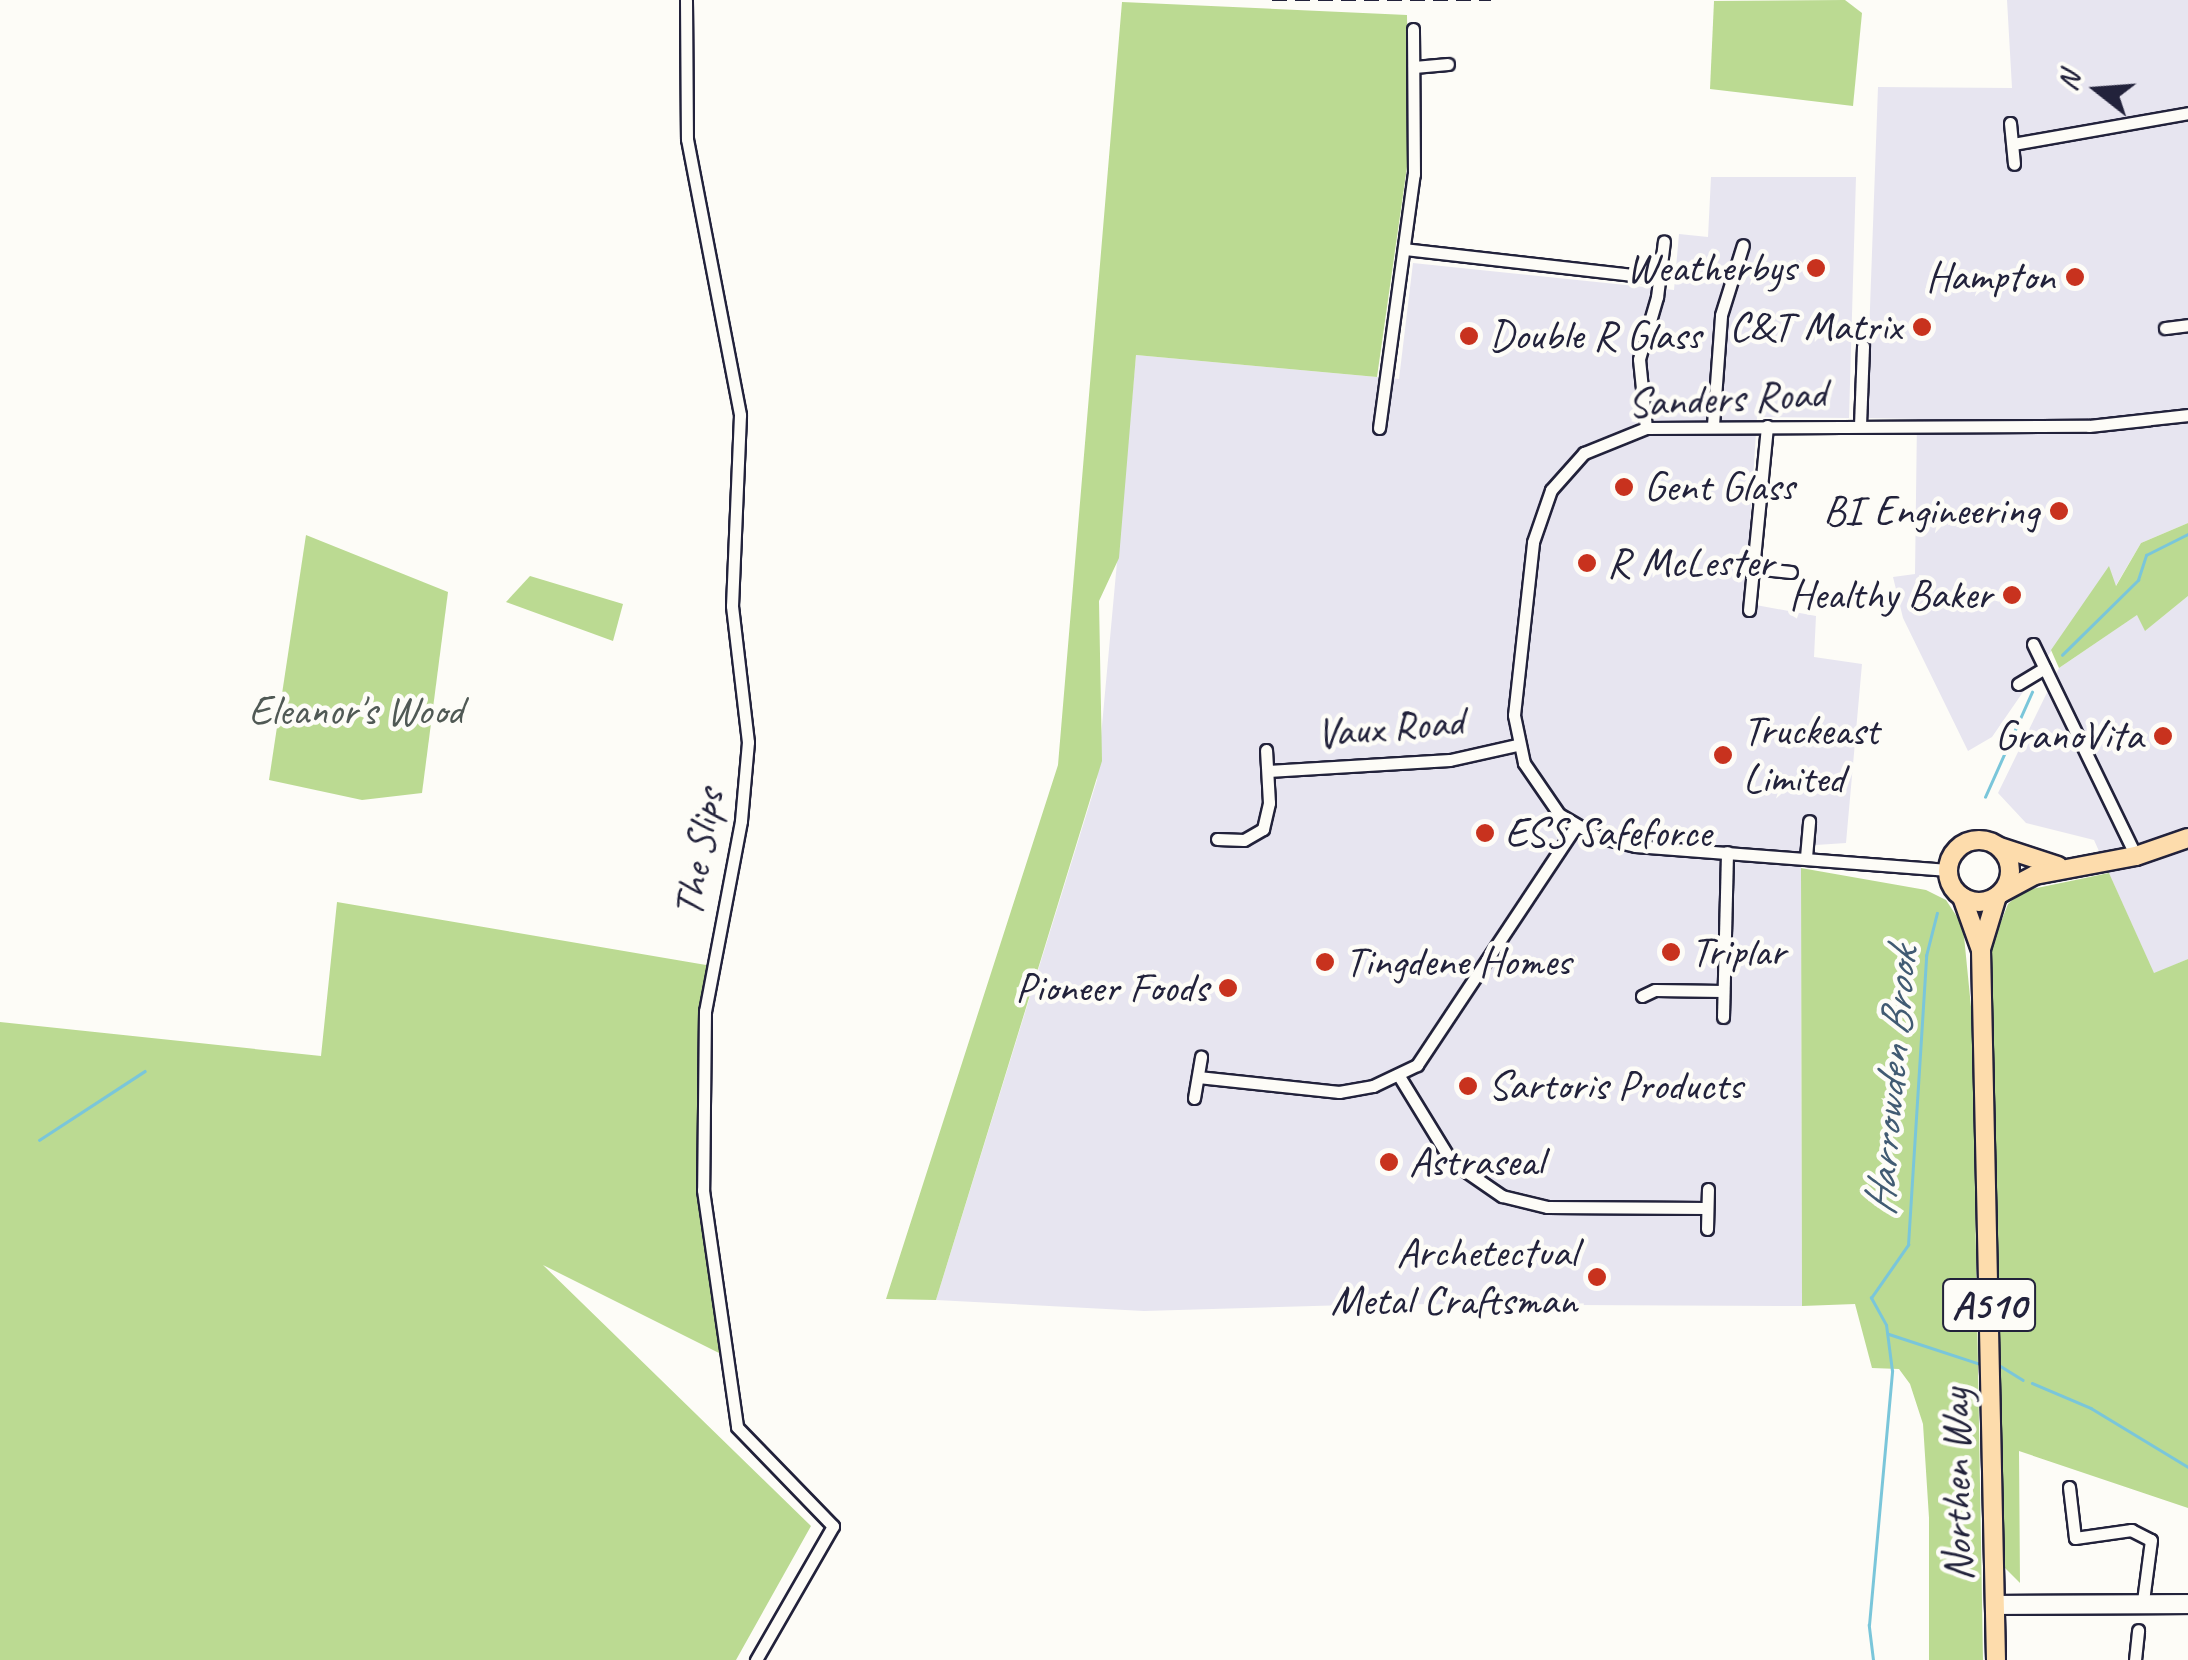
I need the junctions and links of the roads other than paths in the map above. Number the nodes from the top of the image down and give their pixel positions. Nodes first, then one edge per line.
1 (686, 0) edge
2 (1413, 29) dead end
3 (1448, 64) dead end
4 (1414, 67) junction
5 (2188, 113) edge
6 (2010, 123) dead end
7 (2012, 144) junction
8 (2014, 164) dead end
9 (1664, 240) dead end
10 (1743, 245) dead end
11 (1404, 249) junction
12 (1660, 278) junction
13 (2188, 325) edge
14 (2165, 328) dead end
15 (1863, 346) dead end
16 (2188, 415) edge
17 (1713, 425) junction
18 (1860, 425) junction
19 (1767, 426) junction
20 (1379, 428) dead end
21 (1646, 428) junction
22 (1753, 568) junction
23 (1790, 572) dead end
24 (1749, 610) dead end
25 (2032, 644) dead end
26 (2044, 668) junction
27 (2018, 684) dead end
28 (1517, 746) junction
29 (1266, 750) dead end
30 (1268, 771) junction
31 (1809, 821) dead end
32 (1576, 826) junction
33 (2188, 838) edge
34 (1217, 839) dead end
35 (2000, 848) junction
36 (1727, 852) junction
37 (2136, 856) junction
38 (1806, 858) junction
39 (2063, 868) junction
40 (1948, 870) junction
41 (1999, 894) junction
42 (1962, 897) junction
43 (1981, 950) junction
44 (1723, 991) junction
45 (1642, 996) dead end
46 (1723, 1017) dead end
47 (1201, 1057) dead end
48 (1399, 1076) junction
49 (1198, 1077) junction
50 (1194, 1098) dead end
51 (1708, 1189) dead end
52 (1707, 1208) junction
53 (1707, 1229) dead end
54 (2069, 1487) dead end
55 (2142, 1601) junction
56 (1995, 1604) junction
57 (2188, 1604) edge
58 (2138, 1630) dead end
59 (756, 1660) edge
60 (1996, 1660) edge
61 (2135, 1660) edge

1 - 59 street, The Slips
2 - 4 street
3 - 4 street
4 - 11 street
5 - 7 street
6 - 7 street
7 - 8 street
9 - 12 street
10 - 17 street
11 - 12 street
11 - 20 street
12 - 21 street
13 - 14 street
15 - 18 street
16 - 18 street, Sanders Road
17 - 19 street, Sanders Road
17 - 21 street, Sanders Road
18 - 19 street, Sanders Road
19 - 22 street
21 - 28 street, Sanders Road
22 - 23 street
22 - 24 street
25 - 26 street
26 - 27 street
26 - 37 street
28 - 30 street, Vaux Road
28 - 32 street
29 - 30 street, Vaux Road
30 - 34 street, Vaux Road
31 - 38 street
32 - 36 street
32 - 48 street
33 - 37 main road
35 - 39 main road
35 - 40 main road
35 - 41 main road
36 - 38 street
36 - 44 street
37 - 39 main road
38 - 40 street
39 - 41 main road
40 - 42 main road
41 - 42 main road
41 - 43 main road, Northen Way / A510
42 - 43 main road, Northen Way / A510
43 - 56 main road, Northen Way / A510
44 - 45 street
44 - 46 street
47 - 49 street
48 - 49 street
48 - 52 street
49 - 50 street
51 - 52 street
52 - 53 street
54 - 55 street
55 - 56 street
55 - 57 street
56 - 60 main road, Northen Way / A510
58 - 61 street

